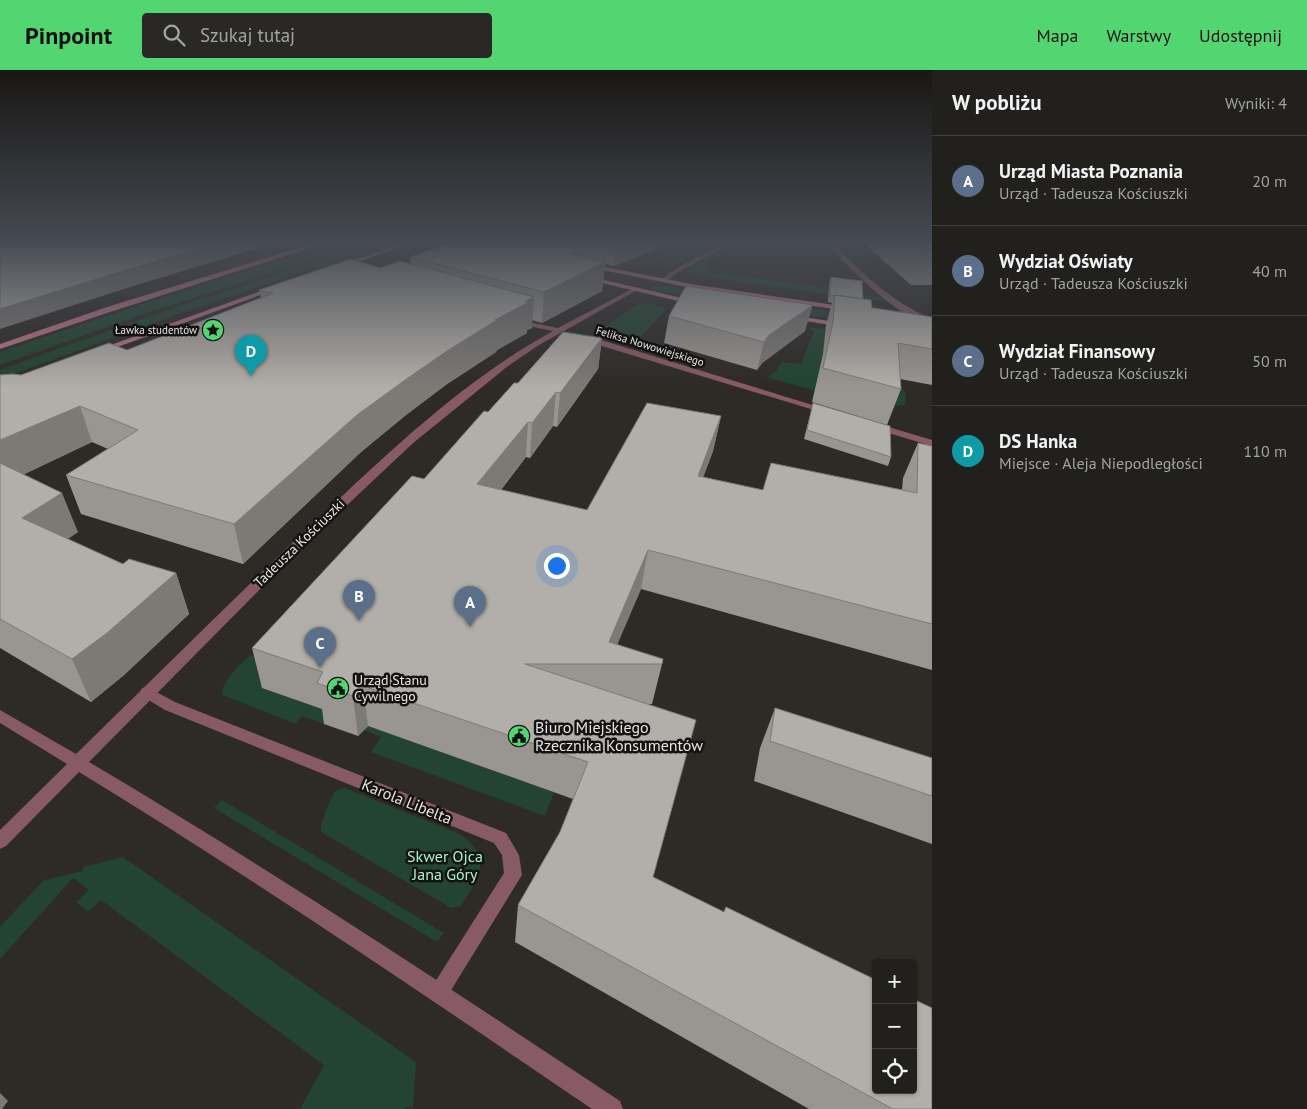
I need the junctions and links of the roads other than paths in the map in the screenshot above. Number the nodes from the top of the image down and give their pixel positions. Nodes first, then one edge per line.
1 (169, 290) edge
2 (267, 290) edge
3 (633, 290) edge
4 (637, 290) edge
5 (726, 290) edge
6 (878, 290) edge
7 (706, 304) edge
8 (861, 311) edge
9 (781, 316) edge
10 (900, 316) edge
11 (506, 318) edge
12 (930, 321) edge
13 (848, 326) edge
14 (558, 330) junction
15 (0, 348) edge
16 (90, 353) edge
17 (834, 413) edge
18 (862, 422) edge
19 (932, 443) edge
20 (147, 692) junction
21 (0, 716) edge
22 (78, 762) junction
23 (0, 841) edge
24 (438, 993) junction
25 (612, 1109) edge

1 - 15 street
2 - 16 street
3 - 14 street, Tadeusza Kościuszki
4 - 7 street
5 - 8 street
6 - 12 street
9 - 13 street
10 - 12 street
11 - 14 street, Feliksa Nowowiejskiego
14 - 17 street, Feliksa Nowowiejskiego
14 - 20 street, Tadeusza Kościuszki
18 - 19 street
20 - 22 street, Tadeusza Kościuszki
20 - 24 street, Karola Libelta
21 - 22 street
22 - 23 street, Tadeusza Kościuszki
22 - 24 street
24 - 25 street

